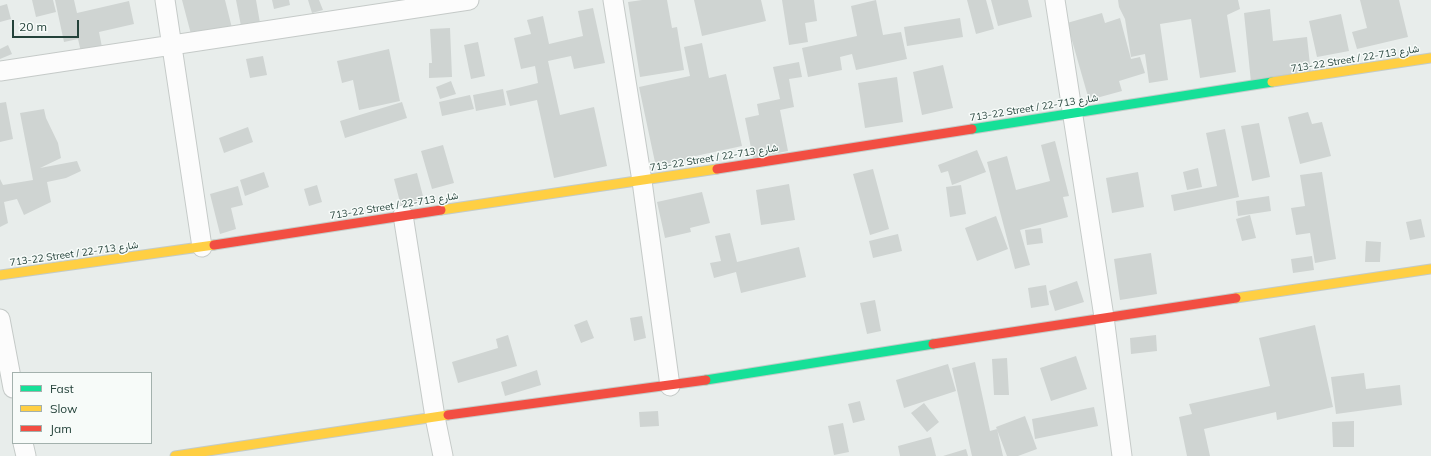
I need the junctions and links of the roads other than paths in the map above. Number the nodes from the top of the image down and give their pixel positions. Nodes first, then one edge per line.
1 (165, 0) edge
2 (469, 0) edge
3 (613, 0) edge
4 (1055, 0) edge
5 (171, 45) junction
6 (1431, 58) edge
7 (0, 70) edge
8 (1073, 113) junction
9 (642, 181) junction
10 (403, 215) junction
11 (202, 248) junction
12 (1431, 269) edge
13 (0, 275) edge
14 (1104, 317) junction
15 (0, 320) edge
16 (12, 383) edge
17 (670, 386) junction
18 (435, 417) junction
19 (23, 444) edge
20 (26, 456) edge
21 (175, 456) edge
22 (443, 456) edge
23 (1122, 456) edge

1 - 5 street
2 - 5 street
3 - 9 street
4 - 8 street
5 - 7 street
5 - 11 street
6 - 8 street, 713-22 Street / شارع 713-22
8 - 9 street, 713-22 Street / شارع 713-22
8 - 14 street
9 - 10 street, 713-22 Street / شارع 713-22
9 - 17 street
10 - 11 street, 713-22 Street / شارع 713-22
10 - 18 street
11 - 13 street, 713-22 Street / شارع 713-22
12 - 14 street
14 - 17 street
14 - 23 street
15 - 16 street
17 - 18 street
18 - 21 street
18 - 22 street
19 - 20 street

